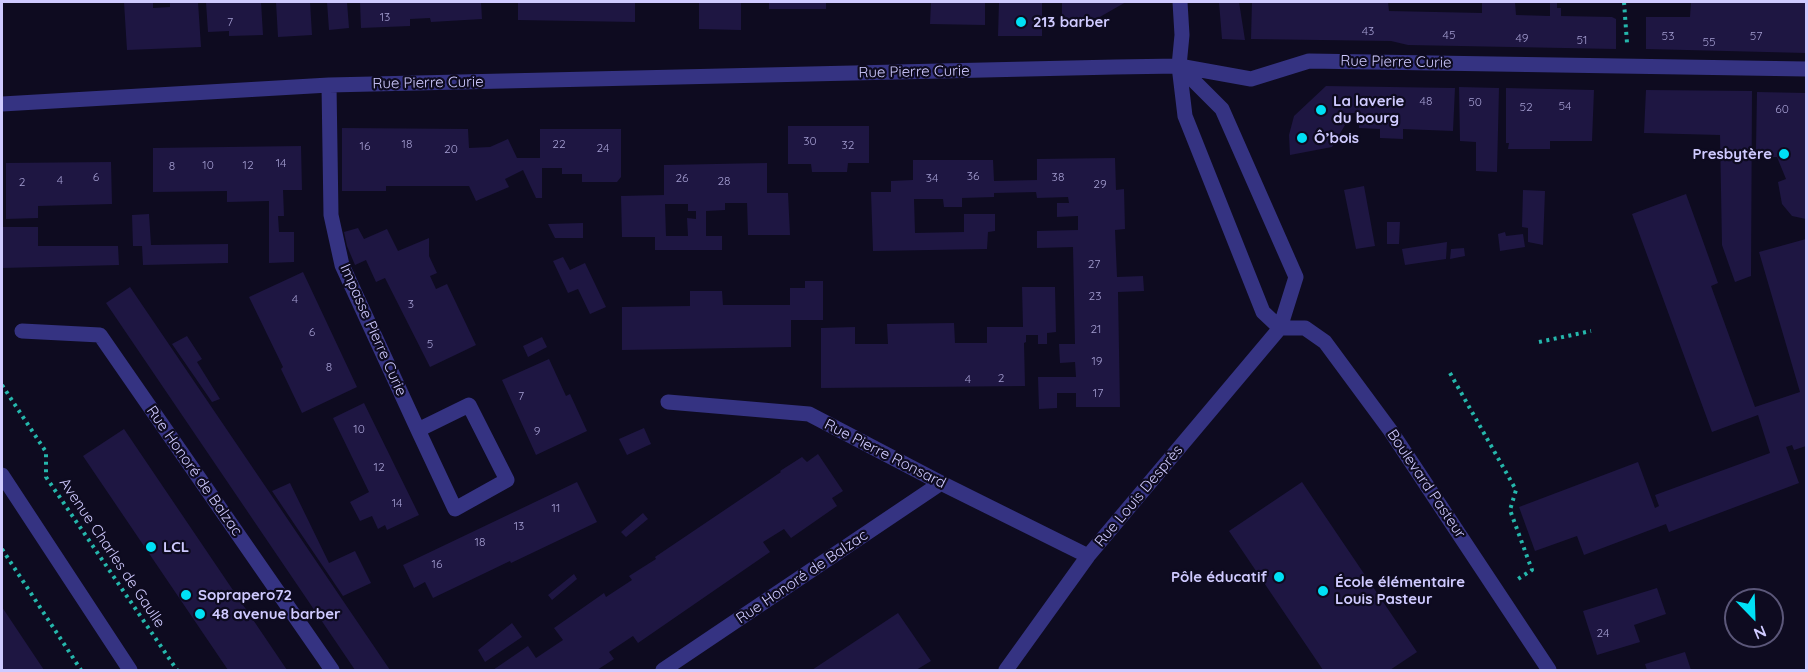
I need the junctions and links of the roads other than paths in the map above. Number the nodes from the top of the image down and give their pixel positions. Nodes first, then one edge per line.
1 (1180, 2) edge
2 (1179, 66) junction
3 (1806, 69) edge
4 (329, 85) junction
5 (18, 103) junction
6 (2, 104) edge
7 (2, 116) edge
8 (1280, 328) junction
9 (22, 331) dead end
10 (668, 402) dead end
11 (418, 430) junction
12 (2, 476) edge
13 (941, 483) junction
14 (1088, 556) junction
15 (130, 670) edge
16 (332, 670) edge
17 (663, 670) edge
18 (1006, 670) edge
19 (1549, 670) edge

1 - 2 street
2 - 3 street, Rue Pierre Curie
2 - 4 street, Rue Pierre Curie
2 - 8 street
2 - 8 street
4 - 5 street, Rue Pierre Curie
4 - 11 street, Impasse Pierre Curie
5 - 6 street, Rue Pierre Curie
5 - 7 street
8 - 14 street, Rue Louis Desprès
8 - 19 street, Boulevard Pasteur
9 - 16 street, Rue Honoré de Balzac
10 - 13 street, Rue Pierre Ronsard
11 - 11 street, Impasse Pierre Curie
12 - 15 street
13 - 14 street, Rue Pierre Ronsard
13 - 17 street, Rue Honoré de Balzac
14 - 18 street, Rue Louis Desprès

